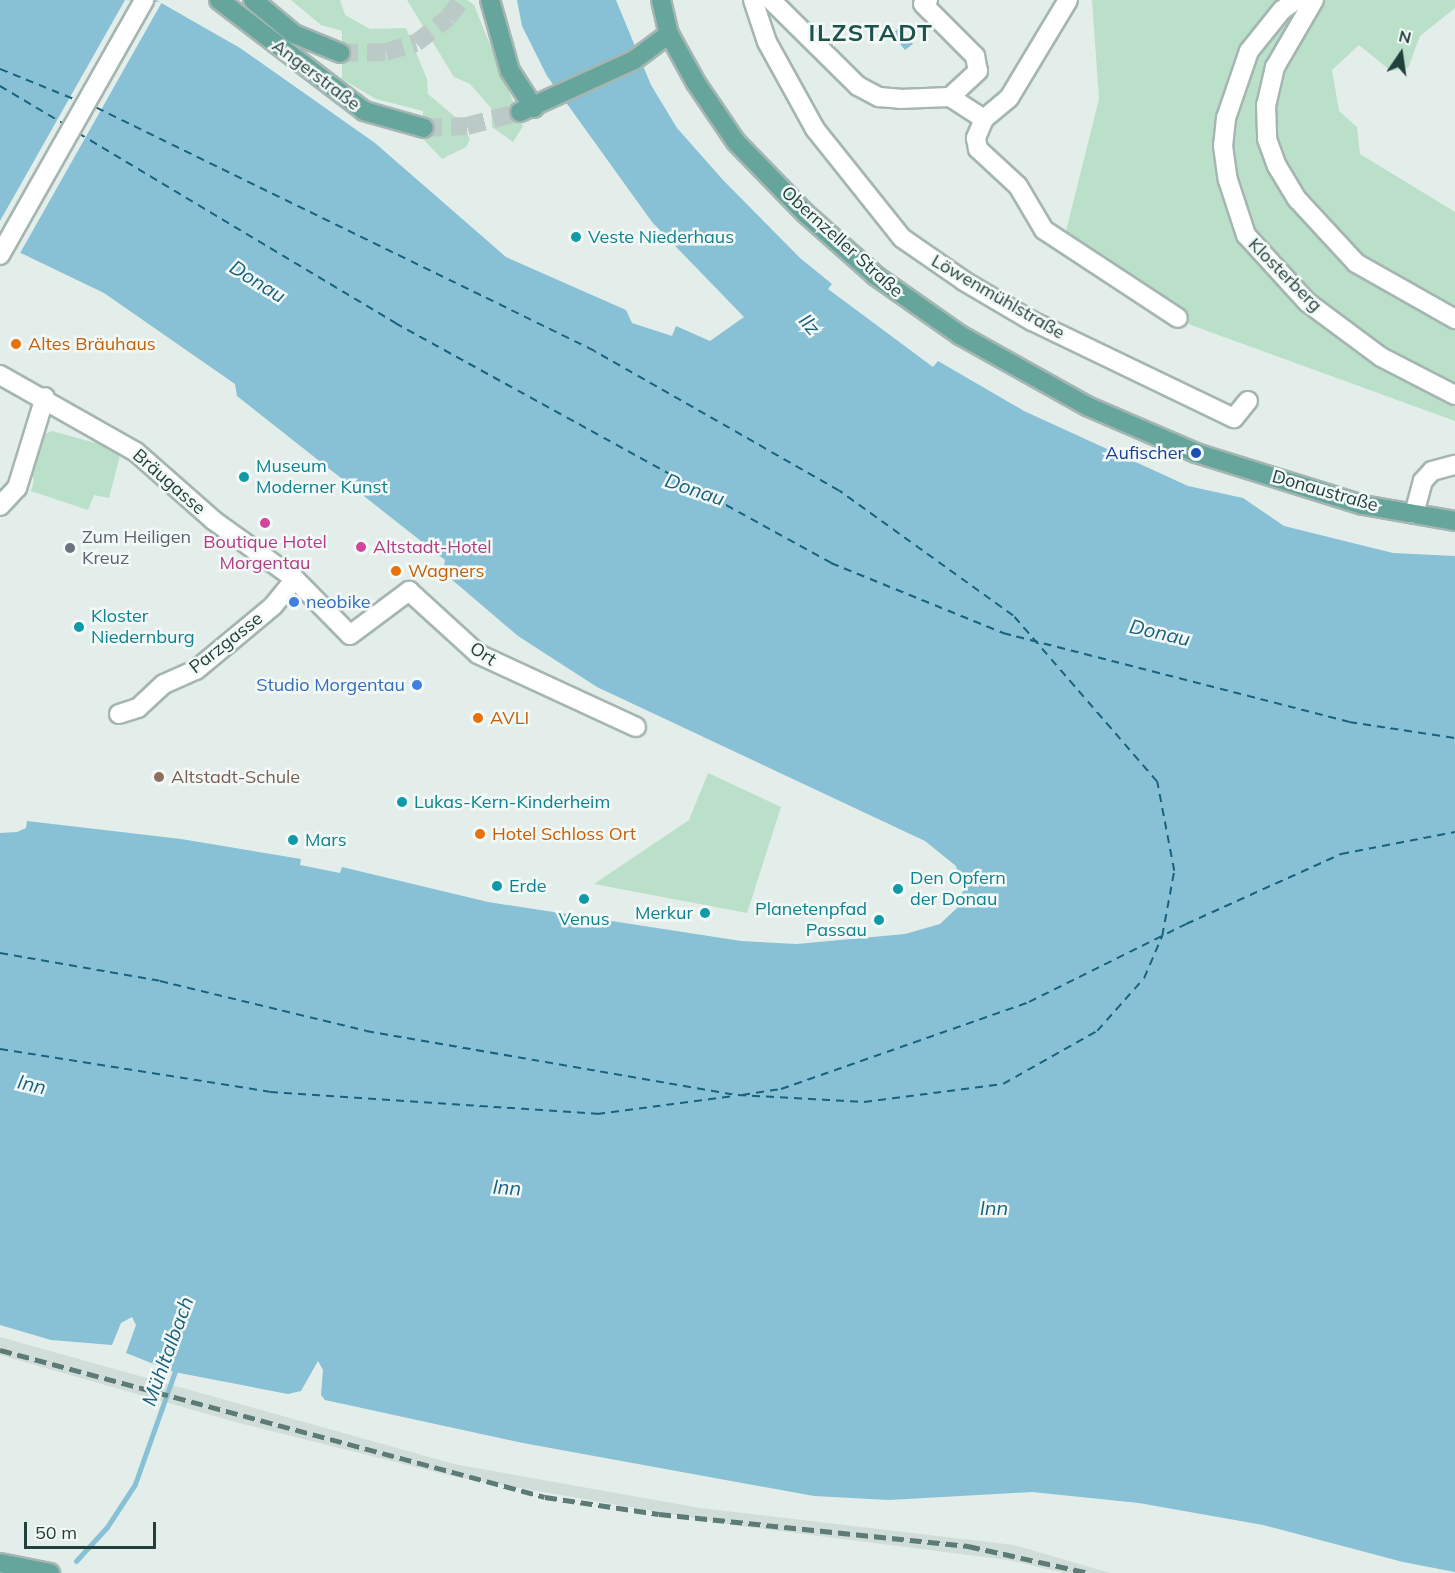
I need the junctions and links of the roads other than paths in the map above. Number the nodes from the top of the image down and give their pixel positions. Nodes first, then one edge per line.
1 (144, 0) edge
2 (219, 0) edge
3 (253, 0) edge
4 (490, 0) edge
5 (661, 0) edge
6 (753, 0) edge
7 (771, 0) edge
8 (928, 0) edge
9 (1068, 0) edge
10 (1296, 0) edge
11 (1314, 0) edge
12 (669, 34) junction
13 (340, 53) tunnel mouth
14 (950, 97) junction
15 (984, 118) junction
16 (423, 128) tunnel mouth
17 (0, 255) edge
18 (1178, 318) dead end
19 (1455, 319) edge
20 (0, 375) edge
21 (1455, 395) edge
22 (45, 397) junction
23 (1248, 401) dead end
24 (1196, 453) joint
25 (1455, 465) edge
26 (0, 506) edge
27 (1414, 514) junction
28 (1455, 521) edge
29 (295, 579) junction
30 (350, 634) joint
31 (119, 714) dead end
32 (636, 727) dead end
33 (12, 1568) edge
34 (50, 1573) edge

1 - 17 street
2 - 16 main road, Angerstraße
3 - 13 main road, Angerstraße
4 - 12 main road
5 - 12 main road, Obernzeller Straße
6 - 23 street, Löwenmühlstraße
7 - 14 street
8 - 14 street
9 - 15 street
10 - 21 street, Klosterberg
11 - 19 street
12 - 24 main road, Obernzeller Straße
14 - 15 street
15 - 18 street
20 - 22 street, Bräugasse
22 - 26 street
22 - 29 street, Bräugasse
24 - 27 main road, Donaustraße
25 - 27 street
27 - 28 main road, Donaustraße
29 - 30 street, Bräugasse
29 - 31 street, Parzgasse
30 - 32 street, Ort
33 - 34 main road

